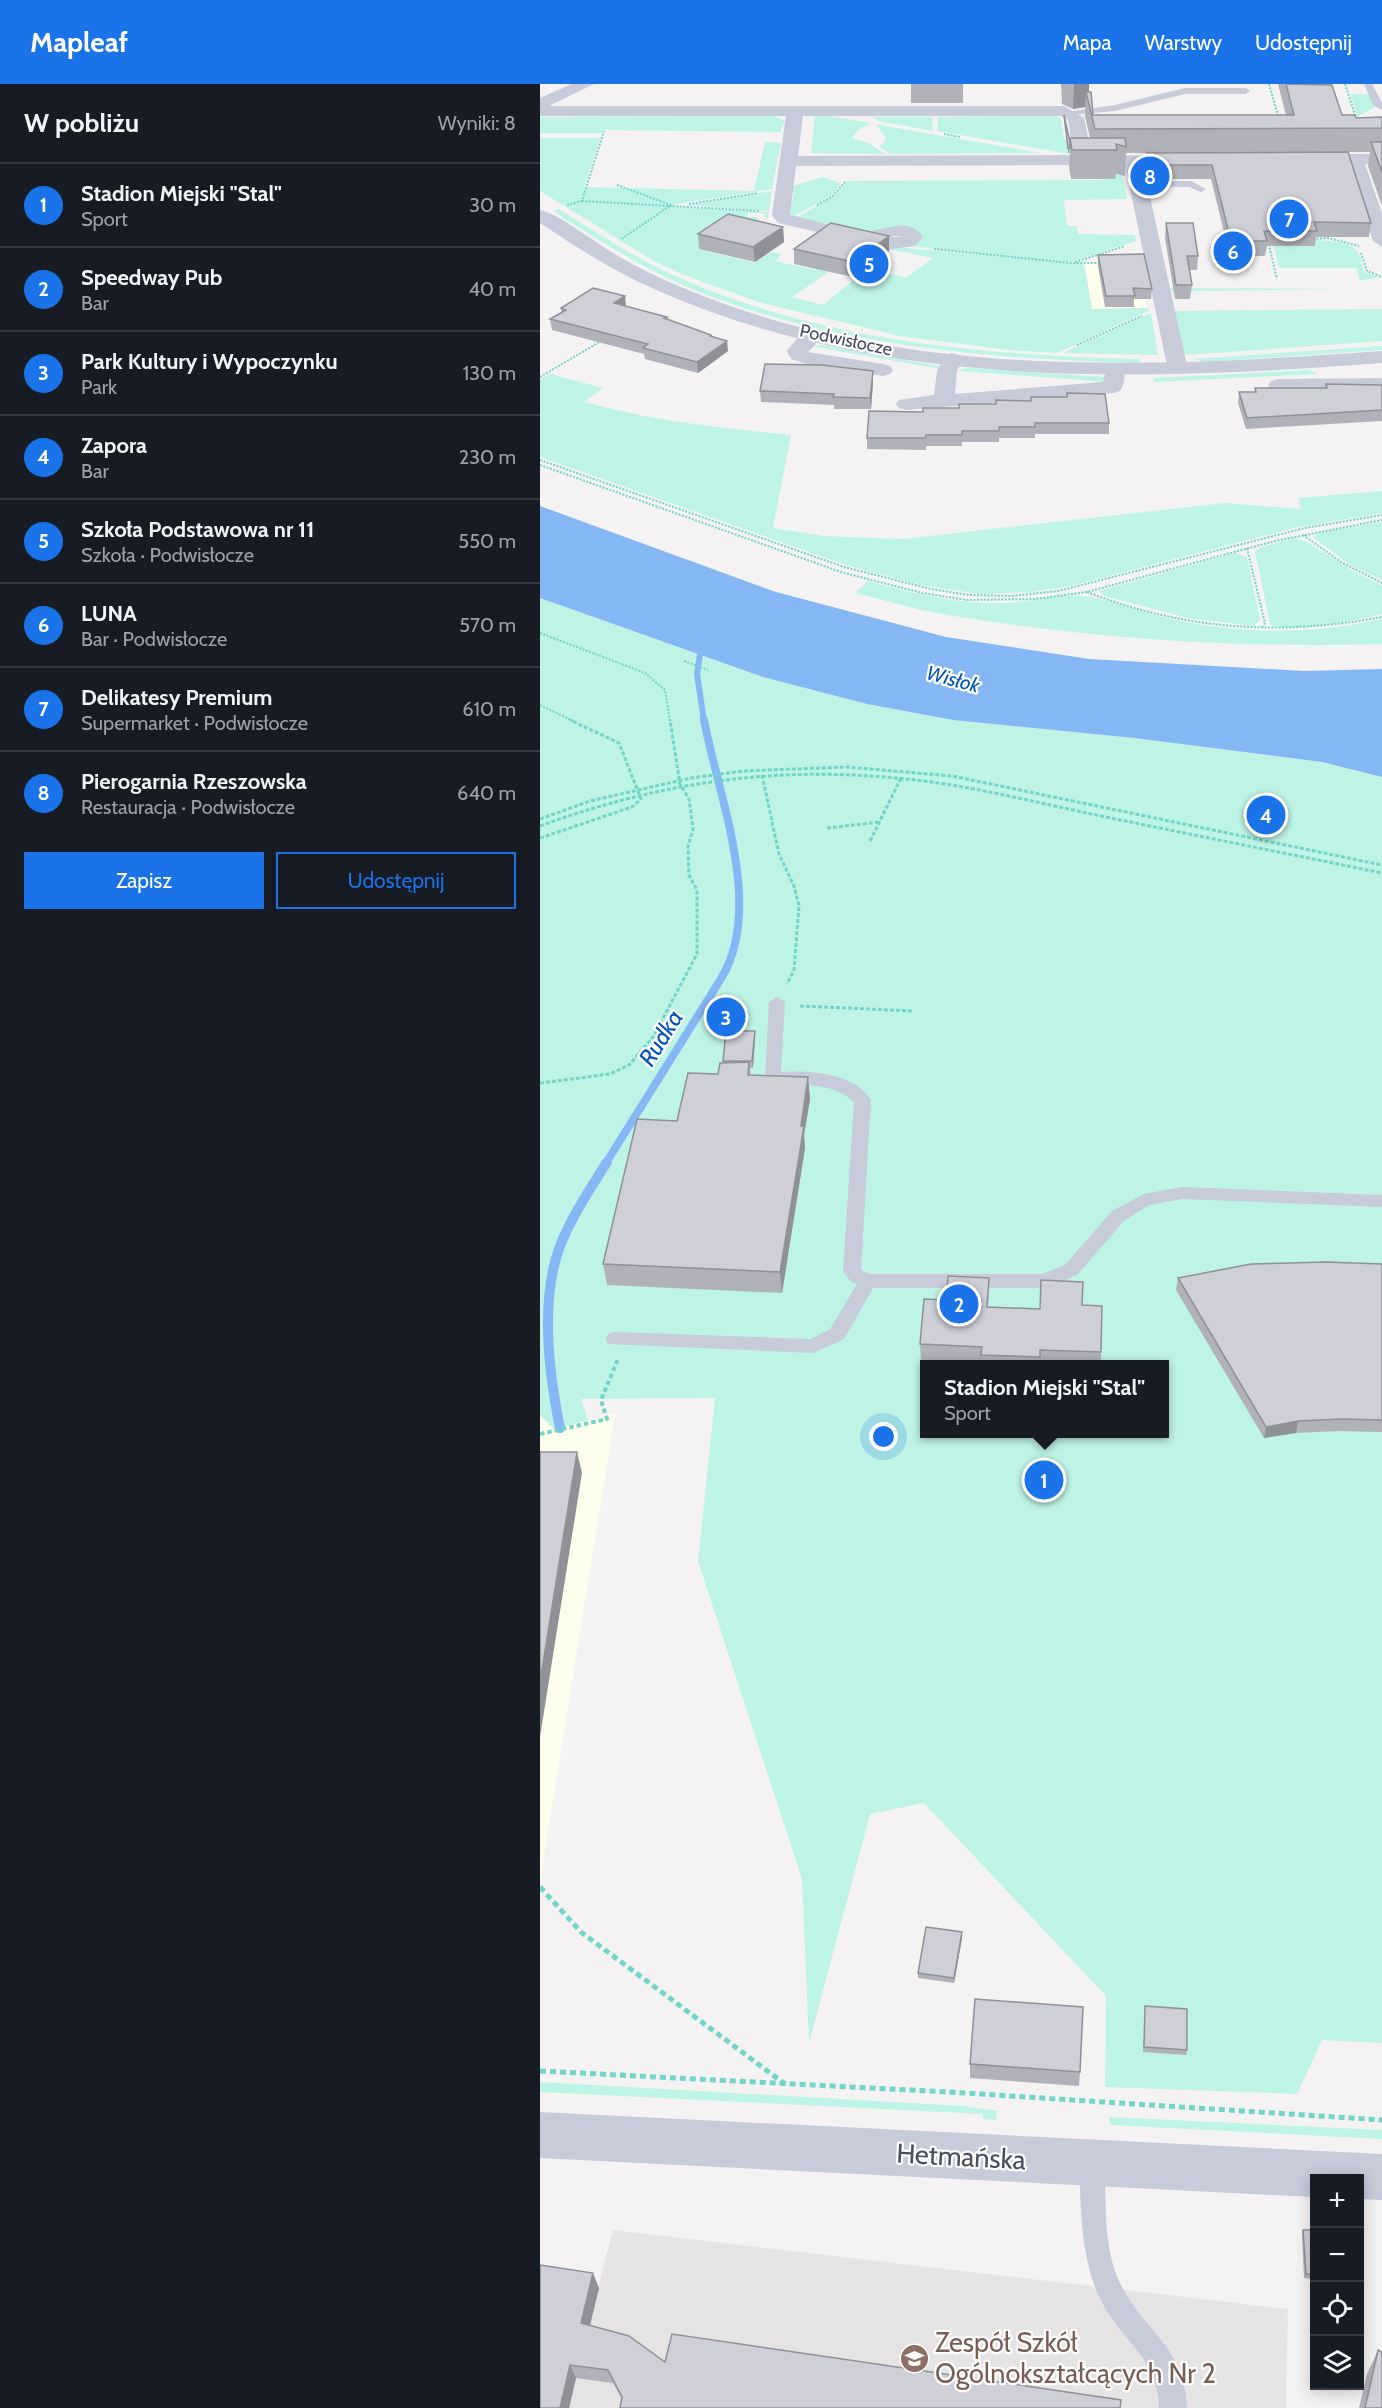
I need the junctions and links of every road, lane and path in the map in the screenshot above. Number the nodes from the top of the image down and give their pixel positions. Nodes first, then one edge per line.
1 (586, 84) edge
2 (1269, 84) edge
3 (1345, 84) edge
4 (1368, 84) edge
5 (1246, 92) dead end
6 (540, 104) edge
7 (1382, 107) edge
8 (795, 110) junction
9 (540, 111) edge
10 (611, 111) junction
11 (1071, 112) junction
12 (1280, 123) edge
13 (1211, 159) edge
14 (1286, 159) edge
15 (1369, 159) edge
16 (1084, 160) junction
17 (1132, 160) junction
18 (788, 161) junction
19 (848, 161) junction
20 (1138, 184) junction
21 (617, 185) dead end
22 (1201, 189) dead end
23 (582, 201) junction
24 (670, 205) junction
25 (562, 207) dead end
26 (540, 215) edge
27 (1377, 215) edge
28 (785, 216) junction
29 (1309, 233) edge
30 (1268, 238) edge
31 (1382, 241) edge
32 (1150, 242) junction
33 (891, 243) joint
34 (1354, 246) junction
35 (1364, 246) edge
36 (621, 247) dead end
37 (1154, 262) junction
38 (1071, 263) junction
39 (1382, 277) edge
40 (1277, 279) dead end
41 (1164, 306) junction
42 (814, 335) junction
43 (609, 336) edge
44 (1068, 349) dead end
45 (1382, 357) edge
46 (952, 359) junction
47 (1317, 362) junction
48 (883, 370) dead end
49 (1114, 370) junction
50 (1178, 370) junction
51 (540, 376) edge
52 (1330, 384) junction
53 (1382, 384) edge
54 (1278, 385) edge
55 (944, 400) junction
56 (906, 404) dead end
57 (540, 460) edge
58 (540, 465) edge
59 (1382, 515) edge
60 (1382, 520) edge
61 (1303, 535) junction
62 (1247, 548) junction
63 (1382, 583) edge
64 (1087, 592) junction
65 (1382, 617) edge
66 (1262, 628) junction
67 (540, 633) edge
68 (684, 661) dead end
69 (708, 669) dead end
70 (540, 705) edge
71 (762, 775) junction
72 (679, 778) junction
73 (901, 778) junction
74 (680, 784) junction
75 (636, 788) junction
76 (639, 793) junction
77 (540, 819) edge
78 (879, 822) junction
79 (540, 826) edge
80 (827, 828) dead end
81 (540, 838) edge
82 (870, 842) dead end
83 (1382, 865) edge
84 (1382, 873) edge
85 (777, 1002) junction
86 (913, 1011) dead end
87 (752, 1077) edge
88 (773, 1077) junction
89 (540, 1083) edge
90 (1382, 1201) edge
91 (868, 1281) junction
92 (620, 1339) joint
93 (540, 1434) edge
94 (540, 1887) edge
95 (540, 2071) edge
96 (786, 2084) junction
97 (1382, 2120) edge
98 (540, 2135) edge
99 (1092, 2163) junction
100 (1382, 2177) edge
101 (1173, 2408) edge

1 - 6 street
2 - 12 path
3 - 15 path
4 - 7 lane
5 - 11 lane
8 - 10 street
8 - 11 street
8 - 18 street
9 - 10 street
10 - 23 path
11 - 16 street
13 - 17 street
14 - 15 street
15 - 27 street
16 - 17 street
16 - 19 street
17 - 20 street
18 - 19 street
18 - 28 street
19 - 28 path
20 - 22 lane
20 - 32 street
21 - 24 path
23 - 24 path
23 - 25 path
24 - 28 path
24 - 36 path
26 - 42 street, Podwisłocze
27 - 31 street
28 - 33 street
29 - 34 path
30 - 40 path
32 - 37 street
32 - 38 path
33 - 38 path
34 - 35 path
34 - 39 path
37 - 38 path
37 - 41 street
41 - 44 path
41 - 50 street
42 - 46 street, Podwisłocze
42 - 48 street
43 - 51 path
45 - 47 street, Podwisłocze
46 - 49 street, Podwisłocze
46 - 55 street
47 - 50 street, Podwisłocze
47 - 52 street
49 - 50 street, Podwisłocze
49 - 55 street
52 - 53 street
52 - 54 street
55 - 56 street
57 - 59 path
58 - 64 path
60 - 61 path
61 - 62 path
61 - 63 path
62 - 64 path
62 - 66 path
64 - 66 path
65 - 66 path
67 - 72 path
68 - 69 path
70 - 75 path
71 - 73 path
71 - 74 path
71 - 85 path
72 - 74 path
72 - 75 path
72 - 83 path
73 - 78 path
73 - 84 path
74 - 76 path
74 - 89 path
75 - 76 path
75 - 77 path
76 - 79 path
76 - 81 path
78 - 80 path
78 - 82 path
85 - 86 path
85 - 88 lane
87 - 88 lane
88 - 91 lane
90 - 91 lane
91 - 92 lane
92 - 93 path
94 - 96 path
95 - 96 path
96 - 97 path
98 - 99 street, Hetmańska
99 - 100 street, Hetmańska
99 - 101 lane

